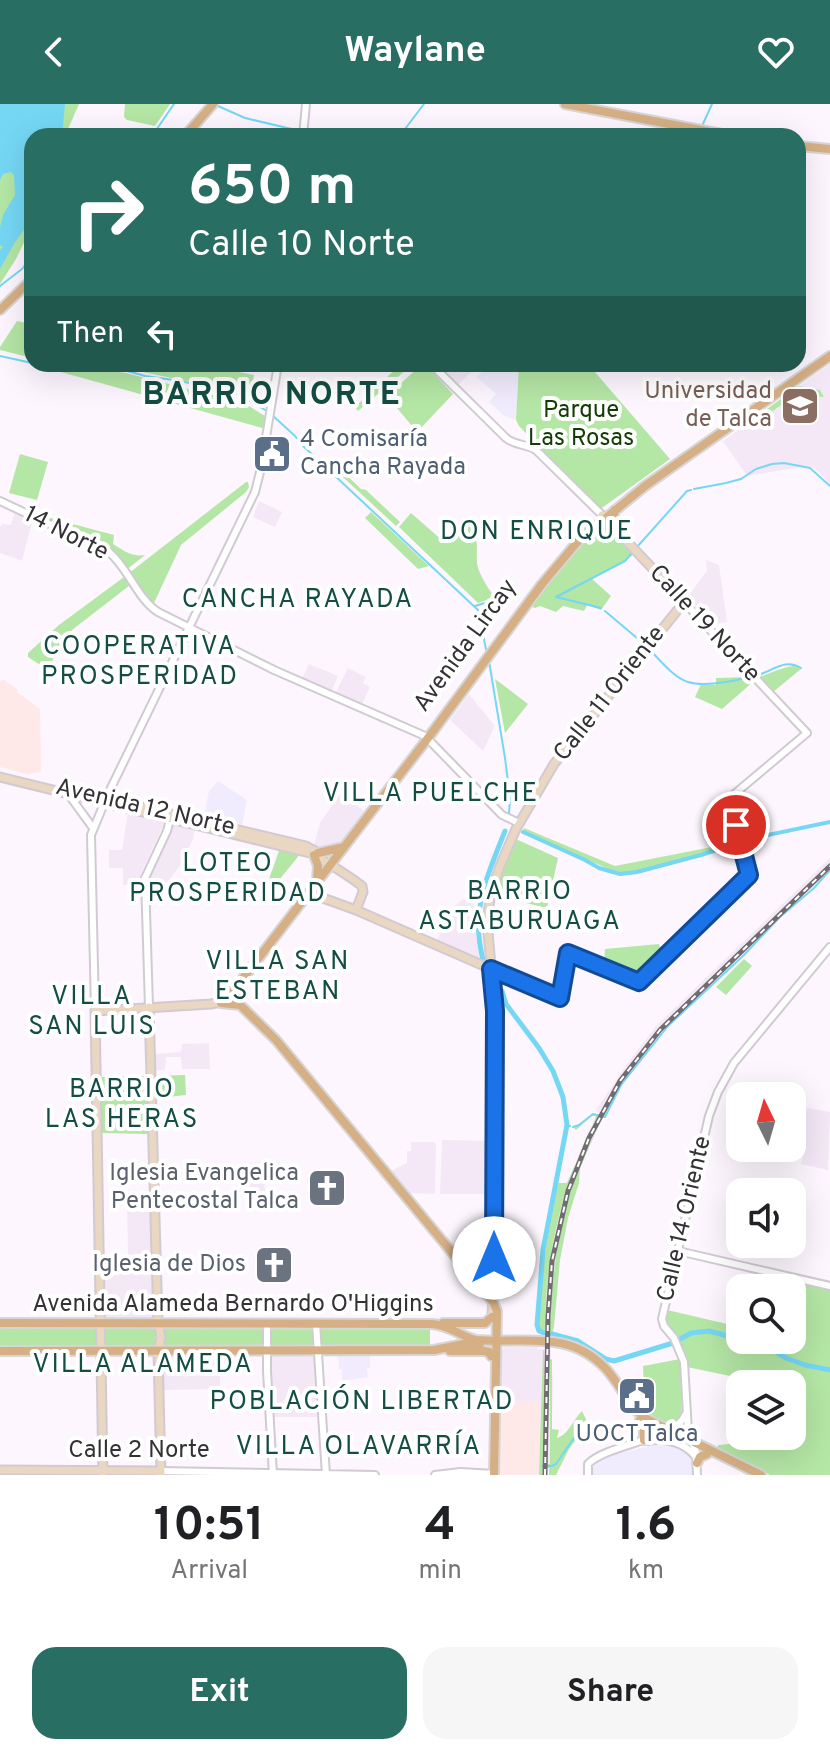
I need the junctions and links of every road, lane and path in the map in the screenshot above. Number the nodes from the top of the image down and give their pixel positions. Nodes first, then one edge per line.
1 (213, 104) edge
2 (306, 104) edge
3 (565, 104) edge
4 (192, 128) edge
5 (304, 128) edge
6 (690, 128) edge
7 (806, 147) edge
8 (830, 149) edge
9 (24, 287) edge
10 (0, 310) edge
11 (830, 354) edge
12 (806, 371) edge
13 (806, 371) edge
14 (277, 372) edge
15 (439, 372) edge
16 (804, 372) edge
17 (805, 372) edge
18 (0, 501) edge
19 (615, 509) junction
20 (603, 516) junction
21 (595, 526) junction
22 (615, 528) junction
23 (684, 602) junction
24 (189, 628) junction
25 (493, 648) junction
26 (426, 737) junction
27 (0, 775) edge
28 (69, 795) junction
29 (106, 801) junction
30 (171, 816) junction
31 (519, 823) junction
32 (93, 828) junction
33 (345, 847) junction
34 (316, 854) junction
35 (331, 864) junction
36 (316, 883) junction
37 (309, 893) junction
38 (356, 910) junction
39 (830, 947) edge
40 (489, 969) junction
41 (232, 996) junction
42 (149, 1007) junction
43 (95, 1011) junction
44 (678, 1251) junction
45 (830, 1286) edge
46 (493, 1311) junction
47 (0, 1323) edge
48 (158, 1323) junction
49 (316, 1323) junction
50 (101, 1324) junction
51 (267, 1324) junction
52 (435, 1324) junction
53 (494, 1342) junction
54 (440, 1350) junction
55 (0, 1351) edge
56 (101, 1351) junction
57 (158, 1351) junction
58 (266, 1351) junction
59 (317, 1351) junction
60 (491, 1356) junction
61 (494, 1396) junction
62 (686, 1411) junction
63 (640, 1420) junction
64 (664, 1431) junction
65 (642, 1442) junction
66 (692, 1444) junction
67 (707, 1454) junction
68 (697, 1461) junction
69 (0, 1470) edge
70 (588, 1472) edge
71 (103, 1473) edge
72 (161, 1473) edge
73 (273, 1474) edge
74 (495, 1474) edge
75 (326, 1475) edge
76 (375, 1475) edge
77 (435, 1475) edge
78 (697, 1475) edge
79 (752, 1475) edge
80 (761, 1475) edge

1 - 4 main road
2 - 5 street
3 - 6 main road
7 - 8 main road
9 - 10 main road
11 - 12 main road, Avenida Lircay
11 - 13 main road, Avenida Lircay
14 - 24 street
15 - 20 street, Calle 19 Norte
16 - 20 main road, Avenida Lircay
17 - 19 main road, Avenida Lircay
18 - 24 street, 14 Norte
19 - 20 main road, Avenida Lircay
19 - 22 main road
20 - 21 main road, Avenida Lircay
20 - 22 main road, Calle 19 Norte
20 - 25 main road, Avenida Lircay
21 - 22 main road
21 - 25 main road, Avenida Lircay
22 - 23 main road, Calle 19 Norte
23 - 31 main road, Calle 11 Oriente
23 - 40 street, Calle 19 Norte
24 - 26 street, 14 Norte
24 - 29 street
25 - 26 main road, Avenida Lircay
26 - 31 street
26 - 33 main road, Avenida Lircay
27 - 28 main road, Avenida 12 Norte
27 - 29 main road, Avenida 12 Norte
28 - 29 main road, Avenida 12 Norte
28 - 32 street
29 - 30 main road, Avenida 12 Norte
29 - 32 street
30 - 34 main road, Avenida 12 Norte
30 - 42 street
31 - 40 main road, Calle 11 Oriente
32 - 43 street
33 - 34 main road
33 - 35 main road, Avenida Lircay
34 - 35 main road, Avenida 12 Norte
34 - 36 main road
35 - 36 main road, Avenida Lircay
35 - 38 main road, Avenida 12 Norte
36 - 37 main road, Avenida Lircay
37 - 38 main road
37 - 41 main road, Avenida Lircay
38 - 40 main road
39 - 44 street, Calle 14 Oriente
40 - 46 main road, Calle 11 Oriente
41 - 42 main road
41 - 46 main road
42 - 43 main road
42 - 48 main road
43 - 50 main road
44 - 45 street
44 - 62 street, Calle 14 Oriente
46 - 52 main road
46 - 53 main road
47 - 50 main road, Avenida Alameda Bernardo O'Higgins
48 - 50 main road, Avenida Alameda Bernardo O'Higgins
48 - 51 main road, Avenida Alameda Bernardo O'Higgins
48 - 57 main road
49 - 51 main road, Avenida Alameda Bernardo O'Higgins
49 - 52 main road, Avenida Alameda Bernardo O'Higgins
49 - 59 street
50 - 56 main road
51 - 58 street
52 - 53 main road, Avenida Alameda Bernardo O'Higgins
53 - 54 main road, Avenida Alameda Bernardo O'Higgins
53 - 60 main road
53 - 61 main road
53 - 63 main road, Avenida Alameda Bernardo O'Higgins
53 - 64 main road, Avenida Alameda Bernardo O'Higgins
54 - 59 main road, Avenida Alameda Bernardo O'Higgins
54 - 60 main road
55 - 56 main road, Avenida Alameda Bernardo O'Higgins
56 - 57 main road, Avenida Alameda Bernardo O'Higgins
56 - 71 main road
57 - 58 main road, Avenida Alameda Bernardo O'Higgins
57 - 72 main road
58 - 59 main road, Avenida Alameda Bernardo O'Higgins
58 - 73 street
59 - 75 street
60 - 61 main road
61 - 74 main road
62 - 64 street
62 - 66 street, Calle 14 Oriente
63 - 64 main road, Avenida Alameda Bernardo O'Higgins
63 - 65 main road
64 - 65 street
64 - 66 main road
65 - 68 street
65 - 70 street
66 - 67 main road
66 - 68 street, Calle 14 Oriente
66 - 80 main road
67 - 68 main road
67 - 79 main road
68 - 78 street, Calle 14 Oriente
69 - 71 main road, Calle 2 Norte
71 - 72 main road, Calle 2 Norte
72 - 73 street, Calle 2 Norte
73 - 75 street, Calle 2 Norte
74 - 77 street
75 - 76 street, Calle 2 Norte

